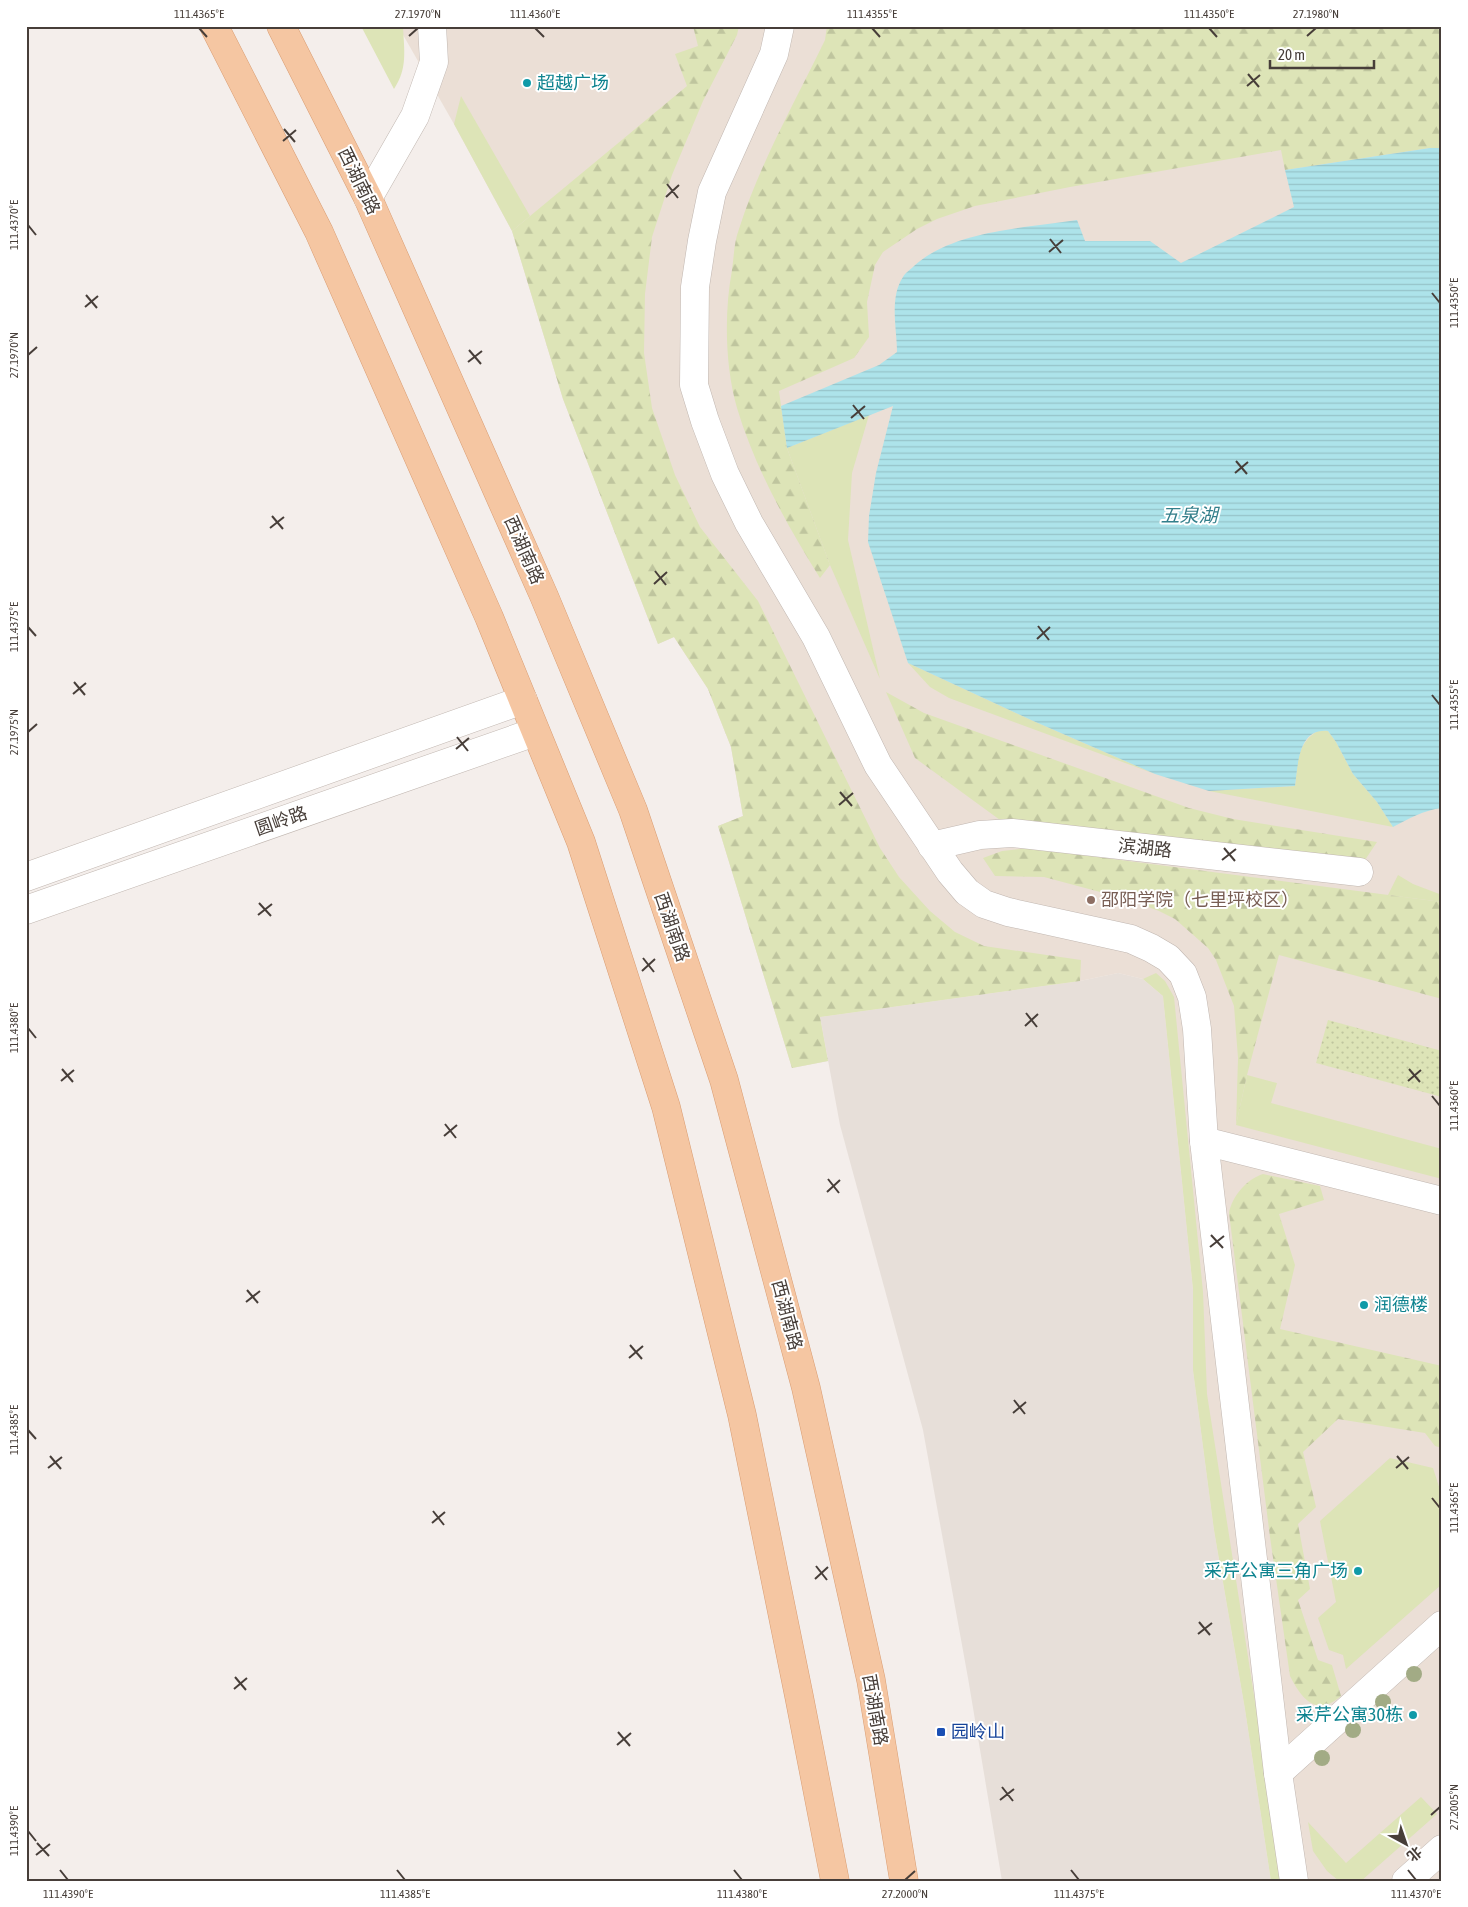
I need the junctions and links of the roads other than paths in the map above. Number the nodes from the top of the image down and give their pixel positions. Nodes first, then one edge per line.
1 (214, 26) edge
2 (281, 26) edge
3 (432, 26) edge
4 (780, 26) edge
5 (368, 198) junction
6 (523, 700) junction
7 (536, 732) junction
8 (932, 846) junction
9 (1359, 872) dead end
10 (26, 877) edge
11 (26, 910) edge
12 (1204, 1141) junction
13 (1442, 1201) edge
14 (1442, 1625) edge
15 (1278, 1773) junction
16 (1442, 1849) edge
17 (835, 1881) edge
18 (904, 1881) edge
19 (1294, 1881) edge
20 (1406, 1881) edge

1 - 6 main road
2 - 5 main road, 西湖南路
3 - 5 street
4 - 8 street
5 - 18 main road, 西湖南路
6 - 7 main road
6 - 10 street, 圆岭路
7 - 11 street, 圆岭路
7 - 17 main road
8 - 9 street, 滨湖路
8 - 12 street
12 - 13 street
12 - 15 street
14 - 15 street
15 - 19 street
16 - 20 street

